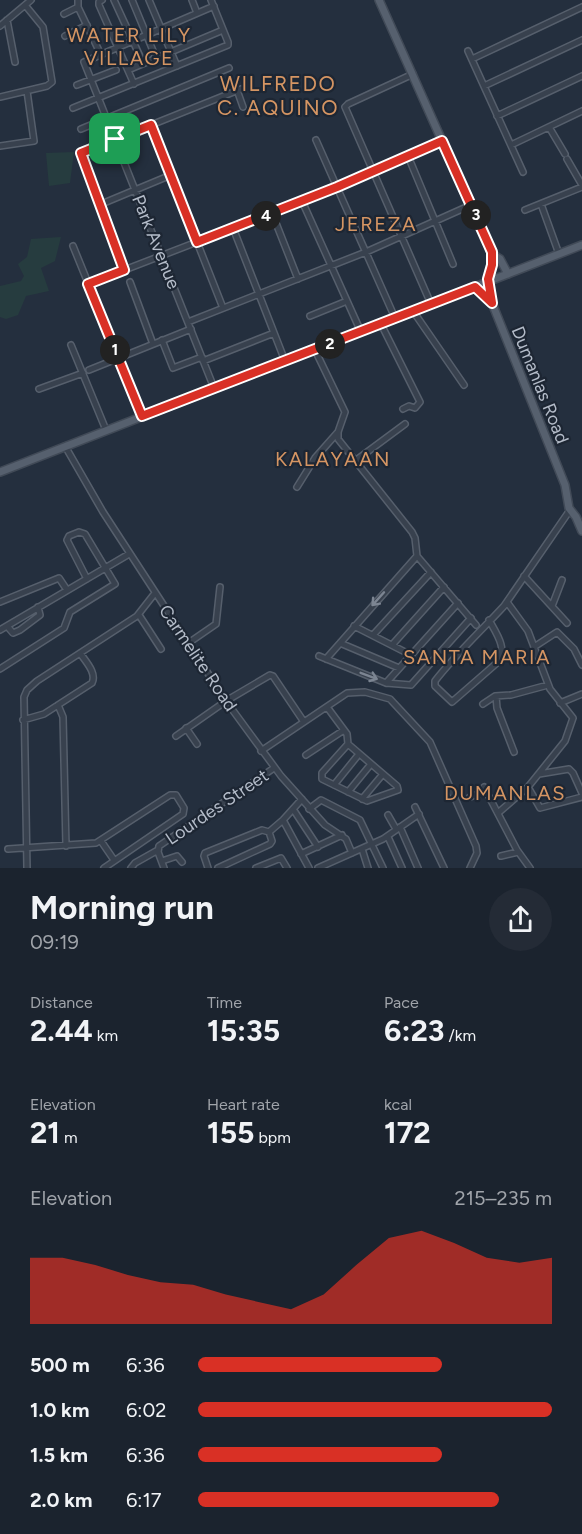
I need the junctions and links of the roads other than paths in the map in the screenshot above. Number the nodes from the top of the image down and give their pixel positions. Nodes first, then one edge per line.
1 (31, 0) edge
2 (78, 0) edge
3 (102, 0) edge
4 (114, 0) edge
5 (132, 0) edge
6 (149, 0) edge
7 (192, 0) edge
8 (380, 0) edge
9 (212, 3) edge
10 (25, 5) junction
11 (78, 7) junction
12 (582, 7) edge
13 (197, 13) junction
14 (64, 14) dead end
15 (7, 20) junction
16 (0, 26) edge
17 (87, 26) junction
18 (161, 29) junction
19 (223, 30) junction
20 (146, 35) junction
21 (65, 36) dead end
22 (582, 40) edge
23 (133, 41) junction
24 (118, 48) junction
25 (171, 51) junction
26 (468, 51) dead end
27 (101, 55) junction
28 (156, 58) junction
29 (472, 59) junction
30 (15, 62) dead end
31 (143, 63) junction
32 (177, 66) junction
33 (229, 68) dead end
34 (116, 70) dead end
35 (128, 70) junction
36 (413, 74) junction
37 (582, 76) edge
38 (91, 80) junction
39 (134, 84) junction
40 (77, 85) dead end
41 (484, 86) junction
42 (27, 91) junction
43 (0, 98) edge
44 (98, 98) junction
45 (243, 107) dead end
46 (73, 108) dead end
47 (582, 111) edge
48 (497, 116) junction
49 (107, 119) junction
50 (151, 125) junction
51 (549, 127) junction
52 (81, 129) dead end
53 (115, 139) junction
54 (316, 140) dead end
55 (442, 141) junction
56 (511, 145) junction
57 (0, 146) edge
58 (408, 156) junction
59 (373, 171) junction
60 (523, 172) dead end
61 (171, 175) junction
62 (582, 186) edge
63 (337, 187) junction
64 (135, 190) junction
65 (302, 201) junction
66 (541, 204) junction
67 (99, 205) junction
68 (471, 205) junction
69 (525, 210) dead end
70 (272, 213) junction
71 (435, 221) junction
72 (234, 228) junction
73 (401, 236) junction
74 (197, 242) junction
75 (582, 245) edge
76 (73, 246) dead end
77 (366, 252) junction
78 (492, 254) junction
79 (559, 254) junction
80 (162, 256) junction
81 (453, 264) dead end
82 (332, 266) junction
83 (124, 270) junction
84 (508, 274) junction
85 (298, 279) junction
86 (130, 282) dead end
87 (488, 282) junction
88 (88, 284) junction
89 (475, 287) junction
90 (259, 294) junction
91 (347, 301) junction
92 (492, 303) junction
93 (431, 304) junction
94 (223, 308) junction
95 (412, 311) junction
96 (310, 316) dead end
97 (395, 318) junction
98 (188, 322) junction
99 (381, 324) junction
100 (191, 329) junction
101 (361, 332) junction
102 (274, 333) junction
103 (162, 340) junction
104 (153, 344) junction
105 (71, 345) dead end
106 (315, 350) junction
107 (119, 358) junction
108 (202, 359) junction
109 (285, 361) junction
110 (86, 371) junction
111 (464, 385) dead end
112 (214, 388) junction
113 (39, 389) dead end
114 (403, 410) dead end
115 (142, 416) junction
116 (405, 424) dead end
117 (106, 430) junction
118 (338, 432) junction
119 (65, 446) junction
120 (355, 461) junction
121 (0, 472) edge
122 (297, 487) dead end
123 (570, 510) junction
124 (579, 515) edge
125 (582, 531) edge
126 (129, 554) junction
127 (417, 556) junction
128 (106, 567) junction
129 (431, 572) junction
130 (524, 576) junction
131 (87, 579) junction
132 (562, 580) dead end
133 (220, 587) dead end
134 (444, 587) junction
135 (67, 590) junction
136 (155, 593) junction
137 (0, 602) edge
138 (507, 602) junction
139 (458, 603) junction
140 (552, 606) junction
141 (38, 607) junction
142 (139, 615) junction
143 (471, 618) junction
144 (489, 620) junction
145 (567, 623) dead end
146 (476, 625) dead end
147 (7, 626) junction
148 (354, 626) junction
149 (0, 630) edge
150 (373, 635) junction
151 (340, 643) junction
152 (187, 644) junction
153 (392, 645) junction
154 (534, 647) junction
155 (161, 649) dead end
156 (80, 653) junction
157 (411, 655) junction
158 (319, 656) dead end
159 (326, 659) junction
160 (582, 665) edge
161 (399, 668) junction
162 (0, 669) edge
163 (386, 683) junction
164 (548, 685) junction
165 (582, 694) edge
166 (496, 696) junction
167 (226, 701) junction
168 (560, 703) junction
169 (483, 704) dead end
170 (58, 705) junction
171 (327, 707) junction
172 (23, 720) junction
173 (304, 722) junction
174 (186, 728) junction
175 (346, 732) junction
176 (176, 736) dead end
177 (197, 744) dead end
178 (348, 744) junction
179 (261, 751) junction
180 (514, 752) dead end
181 (359, 754) junction
182 (306, 755) dead end
183 (370, 764) junction
184 (274, 768) junction
185 (383, 774) junction
186 (538, 774) junction
187 (334, 785) junction
188 (528, 787) junction
189 (348, 792) junction
190 (582, 795) edge
191 (470, 797) dead end
192 (302, 799) junction
193 (362, 799) junction
194 (415, 807) dead end
195 (309, 808) junction
196 (292, 809) junction
197 (498, 813) junction
198 (419, 814) junction
199 (388, 815) dead end
200 (283, 820) junction
201 (398, 828) junction
202 (269, 832) junction
203 (342, 835) junction
204 (388, 837) junction
205 (101, 841) junction
206 (371, 845) junction
207 (66, 846) junction
208 (318, 846) junction
209 (26, 848) junction
210 (158, 848) junction
211 (8, 849) dead end
212 (362, 849) junction
213 (518, 852) junction
214 (352, 853) junction
215 (301, 854) junction
216 (501, 856) dead end
217 (114, 861) junction
218 (162, 861) junction
219 (182, 861) dead end
220 (27, 868) edge
221 (104, 868) edge
222 (131, 868) edge
223 (164, 868) edge
224 (208, 868) edge
225 (219, 868) edge
226 (259, 868) edge
227 (287, 868) edge
228 (309, 868) edge
229 (318, 868) edge
230 (368, 868) edge
231 (383, 868) edge
232 (402, 868) edge
233 (418, 868) edge
234 (444, 868) edge
235 (470, 868) edge
236 (530, 868) edge

1 - 10 street
2 - 11 street
3 - 24 street
4 - 23 street
5 - 20 street
6 - 18 street
7 - 13 street
8 - 36 main road
9 - 13 street
9 - 19 street
10 - 15 street
10 - 42 street
11 - 14 street
11 - 17 street
12 - 29 street
13 - 18 street
15 - 16 street
15 - 30 street
17 - 21 street
17 - 27 street
18 - 20 street
18 - 25 street
19 - 25 street
19 - 32 street
20 - 23 street
20 - 28 street
22 - 41 street
23 - 24 street
23 - 31 street
24 - 27 street
24 - 35 street
25 - 28 street
25 - 32 street
26 - 29 street
27 - 38 street, Park Avenue
28 - 31 street
29 - 41 street
31 - 35 street
32 - 39 street
33 - 49 street
34 - 38 street
35 - 39 street
36 - 55 main road
36 - 59 street
37 - 48 street
38 - 40 street
38 - 44 street, Park Avenue
39 - 44 street
41 - 48 street
42 - 43 street
42 - 57 street
44 - 46 street
44 - 49 street, Park Avenue
45 - 50 street
47 - 51 street
48 - 56 street
49 - 52 street
49 - 53 street, Park Avenue
50 - 53 street
50 - 61 street
51 - 56 street
51 - 62 street
53 - 64 street, Park Avenue
53 - 67 street
54 - 63 street
55 - 58 street
55 - 68 main road
56 - 60 street
58 - 59 street
58 - 71 street
59 - 63 street
59 - 73 street
61 - 64 street
61 - 74 street
62 - 66 street
63 - 65 street
63 - 77 street
64 - 67 street
64 - 80 street, Park Avenue
65 - 70 street
65 - 82 street
66 - 69 street
66 - 79 street
67 - 83 street
68 - 71 street
68 - 78 main road
70 - 72 street
70 - 85 street
71 - 73 street
71 - 81 street
72 - 74 street
72 - 90 street
73 - 77 street
73 - 93 street
74 - 80 street
74 - 94 street
75 - 79 main road
76 - 88 street
77 - 82 street
77 - 97 street
78 - 84 main road
78 - 87 main road, Dumanlas Road
79 - 84 main road
80 - 83 street
80 - 98 street, Park Avenue
82 - 85 street
82 - 91 street
83 - 88 street
84 - 87 main road
85 - 90 street
86 - 104 street
87 - 89 main road
87 - 92 main road, Dumanlas Road
88 - 107 street
89 - 92 main road
89 - 93 main road
90 - 94 street
90 - 102 street
91 - 96 street
91 - 101 street
92 - 123 main road, Dumanlas Road
93 - 95 main road
94 - 98 street
95 - 97 main road
95 - 111 street
97 - 99 main road
98 - 100 street, Park Avenue
99 - 101 main road
99 - 114 street
100 - 103 street
100 - 108 street, Park Avenue
101 - 106 main road
102 - 108 street
102 - 109 street
103 - 104 street
103 - 108 street
104 - 107 street
105 - 110 street
106 - 109 main road
106 - 118 street
107 - 110 street
107 - 115 street
108 - 112 street, Park Avenue
109 - 112 main road
110 - 113 street
110 - 117 street
112 - 115 main road
115 - 117 main road
116 - 120 street
117 - 119 main road
118 - 120 street
118 - 122 street
119 - 121 main road
119 - 126 street, Carmelite Road
120 - 127 street
123 - 124 main road, Dumanlas Road
123 - 130 street
124 - 125 main road, Dumanlas Road
126 - 128 street
126 - 136 street, Carmelite Road
127 - 129 street
127 -> 148 street
128 - 131 street
128 - 131 street
128 - 162 street
129 - 134 street
129 - 150 street
130 - 138 street
130 - 140 street
131 - 135 street
132 - 140 street
133 - 152 street
134 - 139 street
134 - 153 street
135 - 137 street
135 - 141 street
136 - 142 street
136 - 152 street, Carmelite Road
138 - 144 street
138 - 154 street
139 - 143 street
139 - 157 street
140 - 145 street
141 - 147 street
141 - 147 street
142 - 155 street
142 - 156 street
143 - 146 street
143 - 163 street
144 - 144 street
147 - 149 street
148 - 150 street
148 - 151 street
150 - 153 street
151 - 159 street
151 - 161 street
152 - 167 street, Carmelite Road
153 - 157 street
154 - 160 street
154 - 164 street
156 - 170 street
156 - 172 street
157 - 161 street
158 - 159 street
159 -> 163 street
161 - 163 street
164 - 166 street
164 - 168 street
165 - 168 street
166 - 169 street
166 - 180 street
167 - 173 street
167 - 174 street
167 - 179 street, Carmelite Road
168 - 186 street
170 - 172 street
170 - 207 street
171 - 173 street
171 - 175 street
171 - 235 street
172 - 209 street
173 - 179 street
174 - 176 street
174 - 177 street
175 - 178 street
175 - 182 street
178 - 181 street
178 - 187 street
179 - 184 street, Carmelite Road
181 - 183 street
181 - 187 street
183 - 185 street
183 - 189 street
184 - 192 street, Carmelite Road
184 - 210 street, Lourdes Street
185 - 193 street
185 - 193 street
186 - 188 street
186 - 190 street
187 - 189 street
188 - 190 street
188 - 197 street
189 - 193 street
191 - 197 street
192 - 195 street, Carmelite Road
192 - 196 street
194 - 198 street
195 - 203 street, Carmelite Road
195 - 206 street
196 - 200 street
196 - 208 street
197 - 213 street
198 - 201 street
198 - 234 street
199 - 201 street
200 - 202 street
200 - 215 street
201 - 204 street
201 - 233 street
202 - 224 street
202 - 225 street
203 - 208 street
203 - 214 street, Carmelite Road
204 - 206 street
204 - 232 street
205 - 207 street
205 - 217 street
205 - 217 street
206 - 212 street
206 - 231 street
207 - 209 street
208 - 215 street
209 - 211 street
209 - 220 street
210 - 218 street
210 - 222 street, Lourdes Street
212 - 214 street
212 - 230 street
213 - 216 street
213 - 236 street
214 - 229 street
215 - 228 street
217 - 221 street
218 - 219 street
218 - 223 street
226 - 227 street

